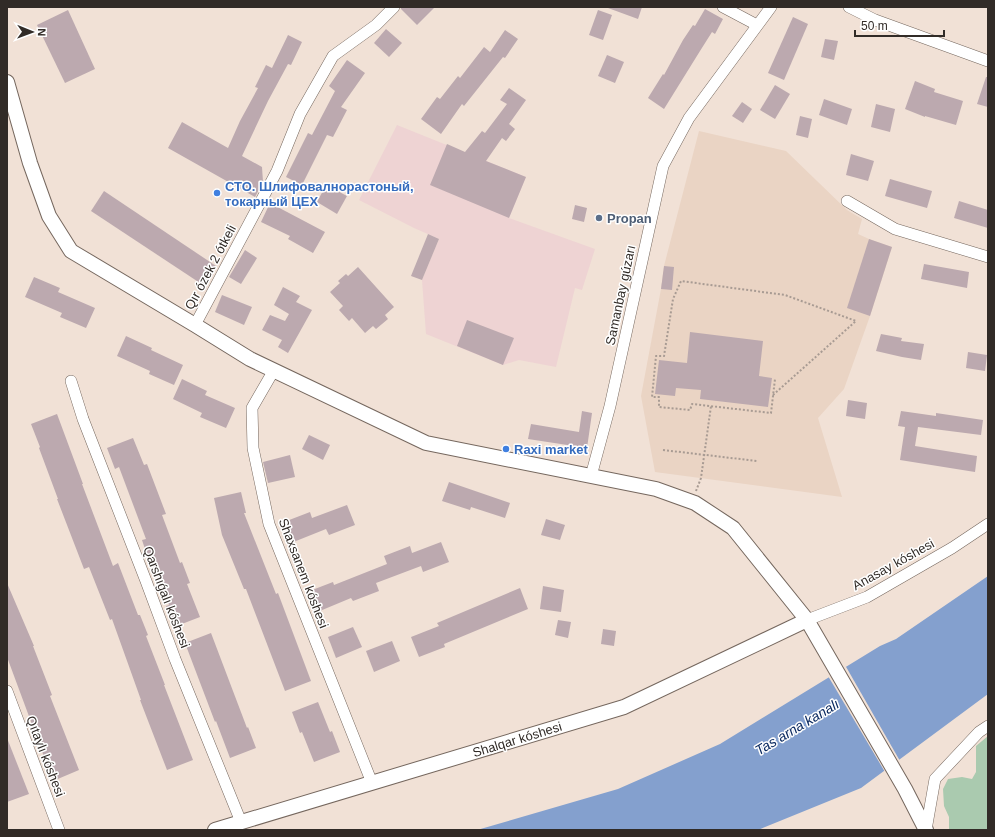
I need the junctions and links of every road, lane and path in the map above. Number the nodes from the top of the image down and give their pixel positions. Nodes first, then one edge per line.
1 (394, 7) edge
2 (723, 7) edge
3 (771, 7) edge
4 (849, 7) edge
5 (757, 25) junction
6 (988, 61) edge
7 (7, 82) edge
8 (847, 201) dead end
9 (988, 257) edge
10 (195, 325) junction
11 (274, 370) junction
12 (775, 379) dead end
13 (71, 381) dead end
14 (773, 395) junction
15 (711, 406) junction
16 (663, 450) dead end
17 (704, 455) junction
18 (757, 461) dead end
19 (591, 476) junction
20 (695, 495) dead end
21 (988, 524) edge
22 (807, 620) junction
23 (7, 691) edge
24 (988, 726) edge
25 (372, 783) junction
26 (241, 822) junction
27 (59, 830) edge
28 (215, 830) edge
29 (926, 830) edge

1 - 10 street, Qır ózek 2 ótkeli
2 - 5 street
3 - 5 street, Samanbay gúzarı
4 - 6 street
5 - 19 street, Samanbay gúzarı
7 - 10 street
8 - 9 street
10 - 11 street
11 - 19 street
11 - 25 street, Shaxsanem kóshesi
12 - 14 path
13 - 26 street, Qarshıǵalı kóshesi
14 - 15 path
14 - 15 path
15 - 17 path
16 - 17 path
17 - 18 path
17 - 20 path
19 - 22 street
21 - 22 street, Anasay kóshesi
22 - 25 street, Shalqar kóshesi
22 - 29 street
23 - 27 street, Qıtaylı kóshesi
24 - 29 street
25 - 26 street, Shalqar kóshesi
26 - 28 street, Shalqar kóshesi

